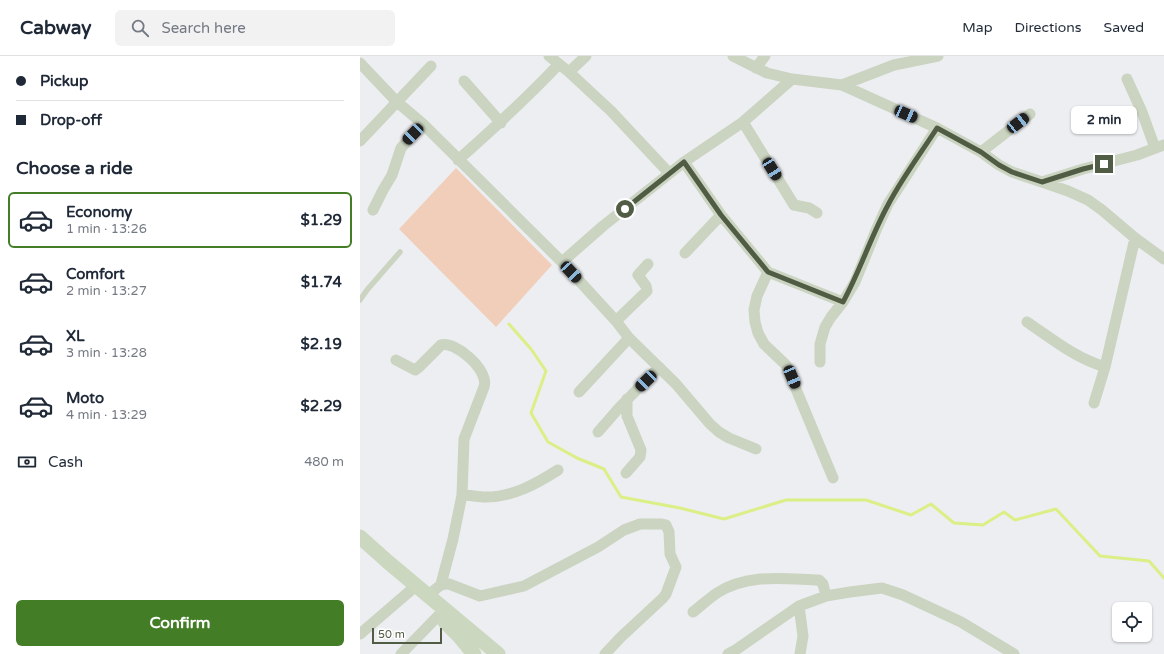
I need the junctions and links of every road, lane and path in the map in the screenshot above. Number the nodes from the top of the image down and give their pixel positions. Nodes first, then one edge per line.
1 (549, 56) edge
2 (586, 56) edge
3 (733, 56) edge
4 (765, 56) edge
5 (938, 56) edge
6 (360, 63) edge
7 (558, 64) junction
8 (431, 66) dead end
9 (756, 68) junction
10 (569, 72) junction
11 (792, 79) junction
12 (1128, 79) dead end
13 (464, 81) dead end
14 (842, 85) junction
15 (396, 101) junction
16 (1030, 114) dead end
17 (743, 122) junction
18 (501, 123) junction
19 (423, 124) junction
20 (937, 128) junction
21 (360, 141) edge
22 (1159, 146) edge
23 (981, 152) junction
24 (458, 160) junction
25 (684, 162) junction
26 (669, 173) junction
27 (1042, 182) junction
28 (373, 210) dead end
29 (817, 213) dead end
30 (721, 215) junction
31 (1135, 238) junction
32 (400, 252) dead end
33 (685, 253) dead end
34 (1164, 259) edge
35 (562, 262) junction
36 (648, 264) dead end
37 (768, 272) junction
38 (360, 300) edge
39 (843, 302) junction
40 (616, 321) junction
41 (1027, 322) dead end
42 (629, 338) junction
43 (396, 360) dead end
44 (820, 362) dead end
45 (659, 367) junction
46 (1105, 367) junction
47 (579, 392) dead end
48 (627, 399) junction
49 (1094, 403) dead end
50 (598, 432) dead end
51 (756, 449) dead end
52 (558, 470) dead end
53 (626, 473) dead end
54 (833, 478) dead end
55 (462, 495) junction
56 (360, 537) edge
57 (360, 548) edge
58 (440, 584) junction
59 (410, 591) junction
60 (428, 596) junction
61 (826, 596) junction
62 (799, 606) junction
63 (692, 612) dead end
64 (438, 616) junction
65 (360, 634) edge
66 (401, 654) edge
67 (474, 654) edge
68 (498, 654) edge
69 (605, 654) edge
70 (728, 654) edge
71 (800, 654) edge
72 (1014, 654) edge

1 - 7 street
2 - 10 street
3 - 9 street
4 - 9 street
5 - 14 street
6 - 15 street
7 - 10 street
7 - 18 street
8 - 15 street
9 - 11 street
10 - 26 street
11 - 14 street
11 - 17 street
12 - 22 street
13 - 18 street
14 - 20 street
15 - 19 street
15 - 21 street
16 - 23 street
17 - 25 street
17 - 29 street
18 - 24 street
19 - 24 street
19 - 28 street
20 - 23 street
20 - 39 street
22 - 27 street
23 - 27 street
24 - 35 street
25 - 26 street
25 - 30 street
26 - 35 street
27 - 31 street
30 - 33 street
30 - 37 street
31 - 34 street
31 - 46 street
32 - 38 lane
35 - 40 street
36 - 40 street
37 - 39 street
37 - 54 street
39 - 44 street
40 - 42 street
41 - 46 street
42 - 45 street
42 - 47 street
43 - 55 street
45 - 48 street
45 - 51 street
46 - 49 street
48 - 50 street
48 - 53 street
52 - 55 street
55 - 58 street
56 - 60 street
57 - 59 street
58 - 60 street
58 - 69 street
59 - 64 street
59 - 65 street
60 - 68 street
61 - 62 street
61 - 63 street
61 - 72 street
62 - 70 street
62 - 71 street
64 - 66 street
64 - 67 street

